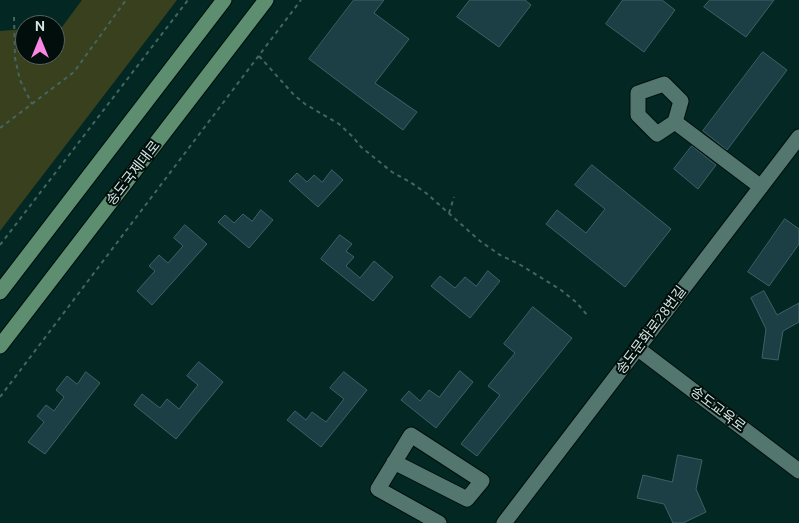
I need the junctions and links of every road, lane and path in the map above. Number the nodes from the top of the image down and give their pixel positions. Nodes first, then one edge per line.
1 (126, 0) edge
2 (188, 0) edge
3 (224, 0) edge
4 (266, 0) edge
5 (301, 0) edge
6 (14, 17) dead end
7 (259, 55) junction
8 (32, 104) junction
9 (676, 122) dead end
10 (0, 128) edge
11 (799, 136) edge
12 (760, 187) junction
13 (454, 197) dead end
14 (448, 213) junction
15 (0, 246) edge
16 (0, 292) edge
17 (588, 316) dead end
18 (0, 346) edge
19 (638, 348) junction
20 (0, 397) edge
21 (394, 462) junction
22 (799, 471) edge
23 (439, 523) edge
24 (504, 523) edge

1 - 8 path
2 - 15 path
3 - 16 main road
4 - 18 main road, 송도국제대로
5 - 7 path
6 - 8 path
7 - 14 path
7 - 20 path
8 - 10 path
9 - 12 street
11 - 12 street, 송도문화로28번길
12 - 19 street, 송도문화로28번길
13 - 14 path
14 - 17 path
19 - 22 street, 송도교육로
19 - 24 street, 송도문화로28번길
21 - 21 street
21 - 23 street

